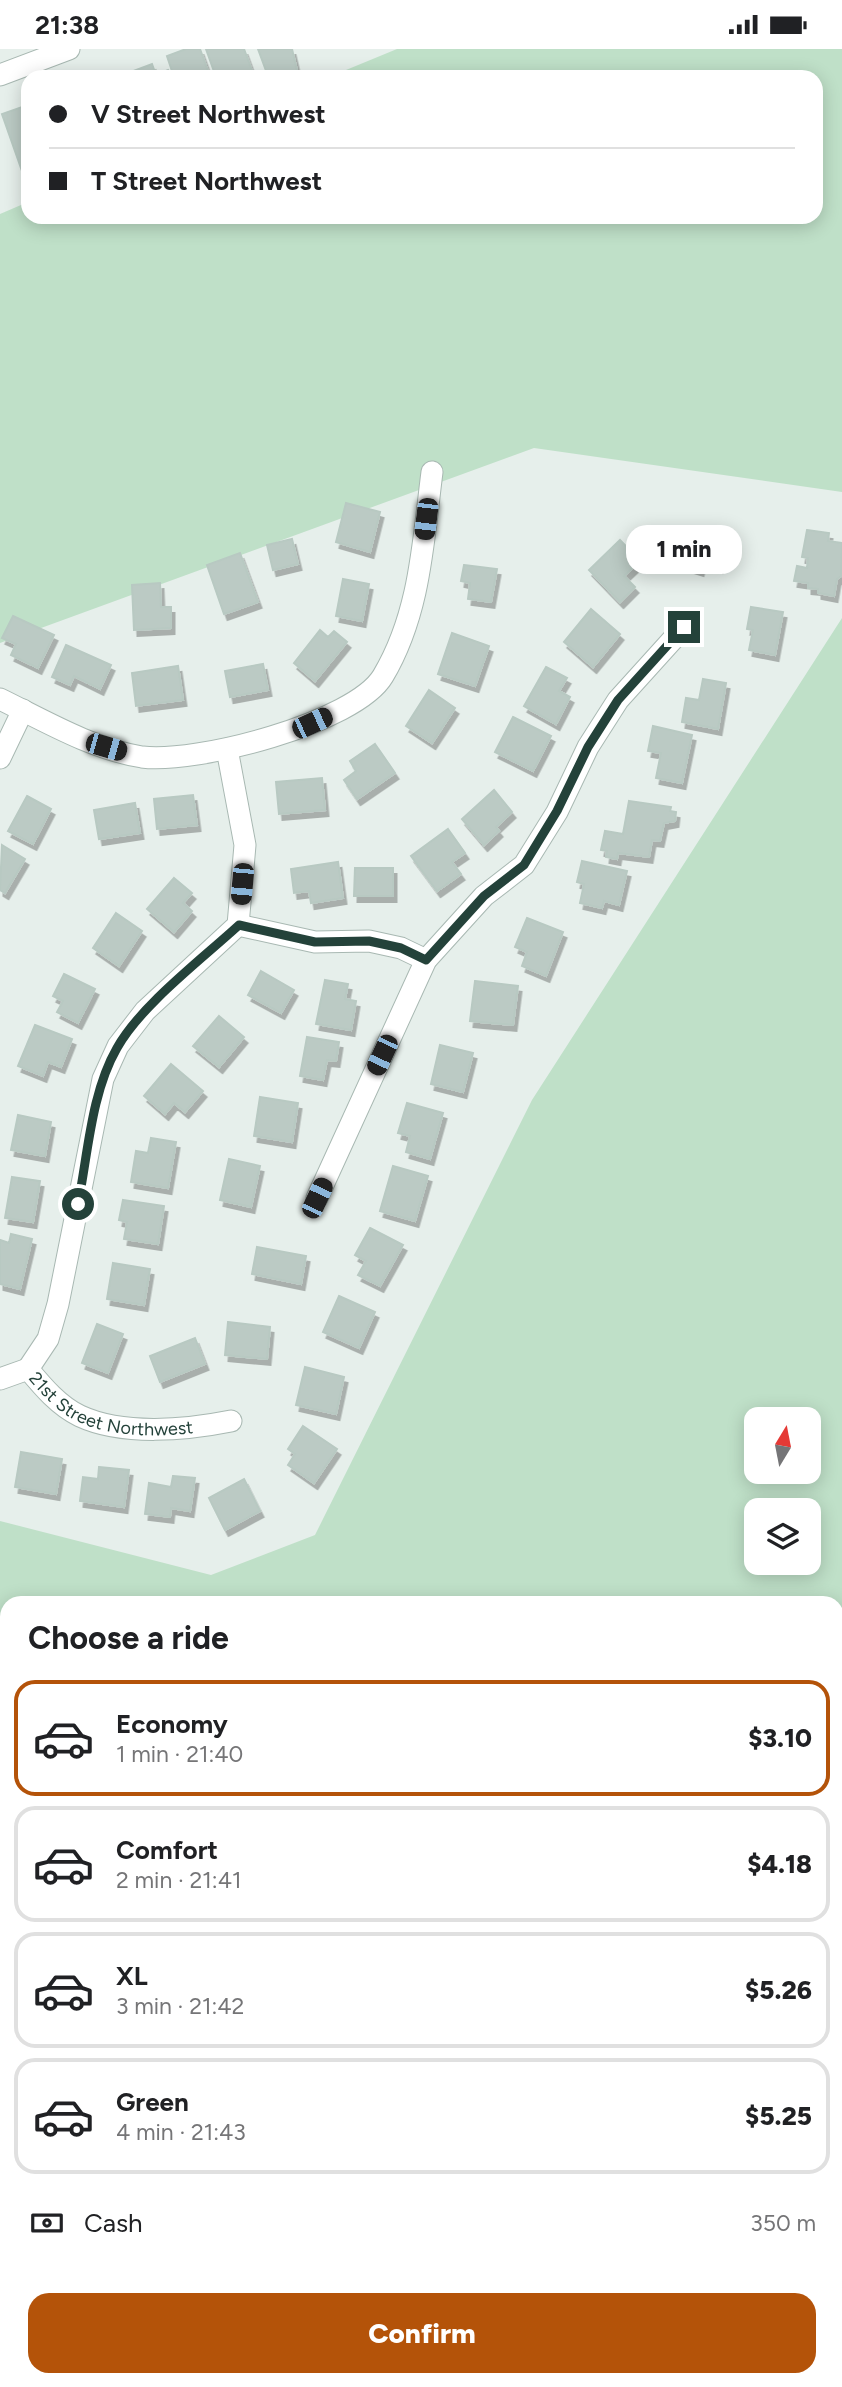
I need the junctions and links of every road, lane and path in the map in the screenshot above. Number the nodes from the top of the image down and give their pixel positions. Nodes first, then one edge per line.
1 (69, 49) edge
2 (0, 75) edge
3 (432, 472) dead end
4 (684, 627) dead end
5 (0, 699) edge
6 (23, 710) junction
7 (227, 749) junction
8 (0, 758) edge
9 (239, 925) junction
10 (426, 960) junction
11 (317, 1198) dead end
12 (28, 1369) junction
13 (0, 1379) edge
14 (231, 1421) dead end

1 - 2 street
3 - 7 street
4 - 10 street
5 - 6 street
6 - 7 street
6 - 8 street
7 - 9 street
9 - 10 street
9 - 12 street
10 - 11 street
12 - 13 street, 21st Street Northwest
12 - 14 street, 21st Street Northwest

